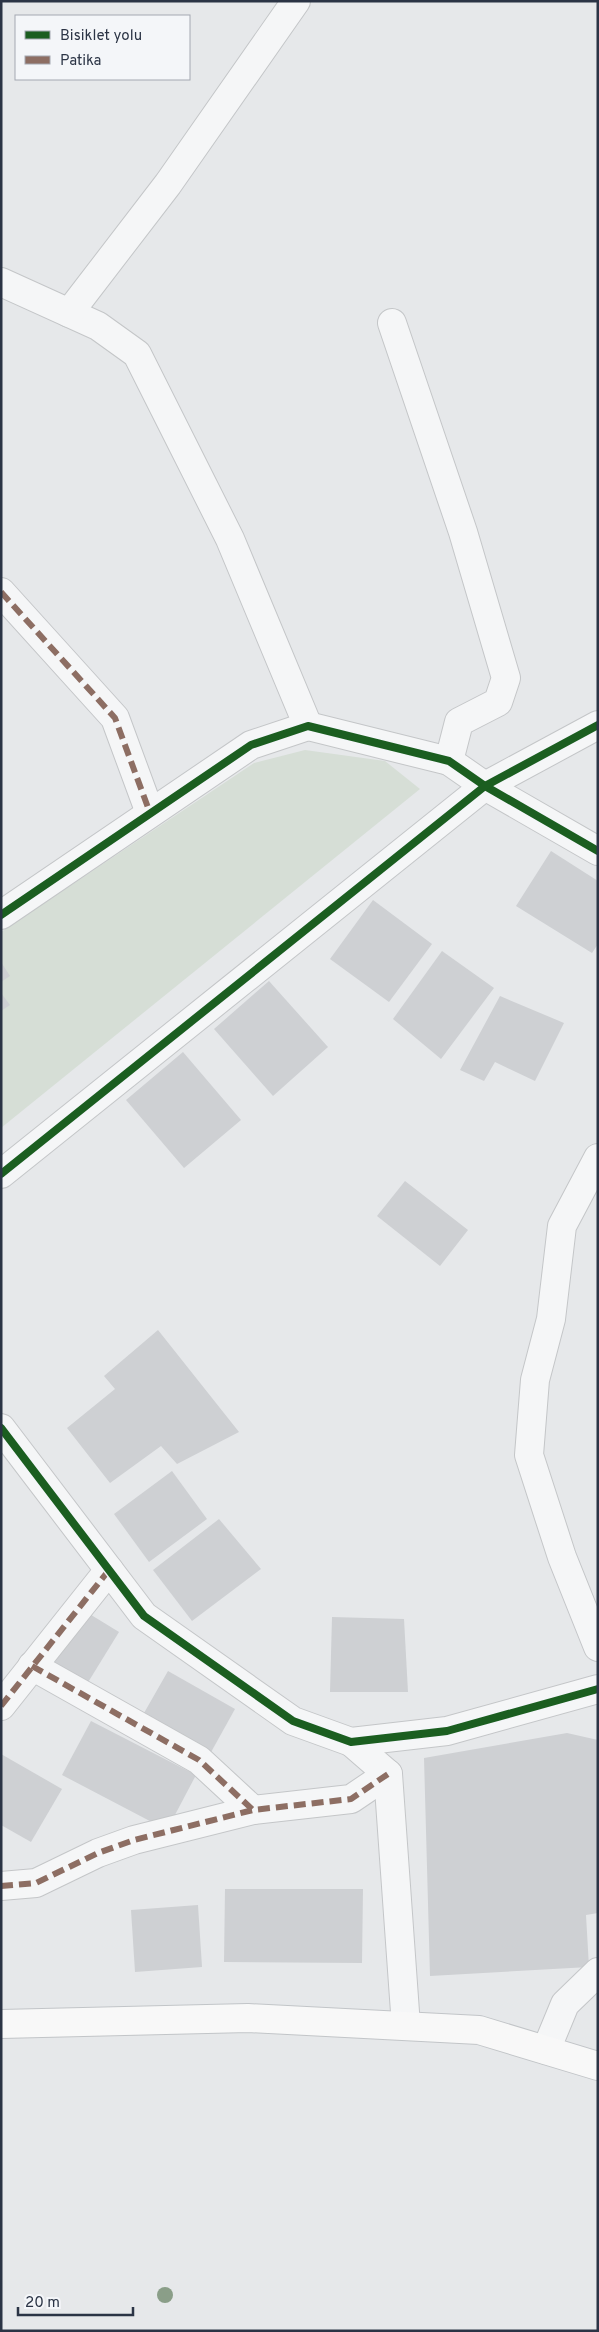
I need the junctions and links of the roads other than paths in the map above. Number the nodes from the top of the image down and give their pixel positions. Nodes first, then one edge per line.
1 (296, 1) edge
2 (1, 282) edge
3 (69, 313) junction
4 (392, 323) dead end
5 (1, 592) edge
6 (598, 725) edge
7 (308, 726) junction
8 (449, 761) junction
9 (485, 786) junction
10 (150, 813) junction
11 (598, 851) edge
12 (1, 914) edge
13 (598, 1158) edge
14 (1, 1174) edge
15 (1, 1428) edge
16 (109, 1570) junction
17 (598, 1647) edge
18 (32, 1666) junction
19 (598, 1689) edge
20 (1, 1706) edge
21 (351, 1742) junction
22 (388, 1774) junction
23 (253, 1810) junction
24 (1, 1886) edge
25 (598, 1972) edge
26 (1, 2024) edge
27 (406, 2026) junction
28 (546, 2050) junction
29 (598, 2066) edge

1 - 3 street
2 - 3 street
3 - 7 street
4 - 8 street
5 - 10 street
6 - 9 street
7 - 8 street
7 - 10 street
8 - 9 street
9 - 11 street
9 - 14 street
10 - 12 street
13 - 17 street
15 - 16 street
16 - 18 street
16 - 21 street
18 - 20 street
18 - 23 street
19 - 21 street
21 - 22 street
22 - 23 street
22 - 27 street
23 - 24 street
25 - 28 street
26 - 27 main road
27 - 28 main road
28 - 29 main road

